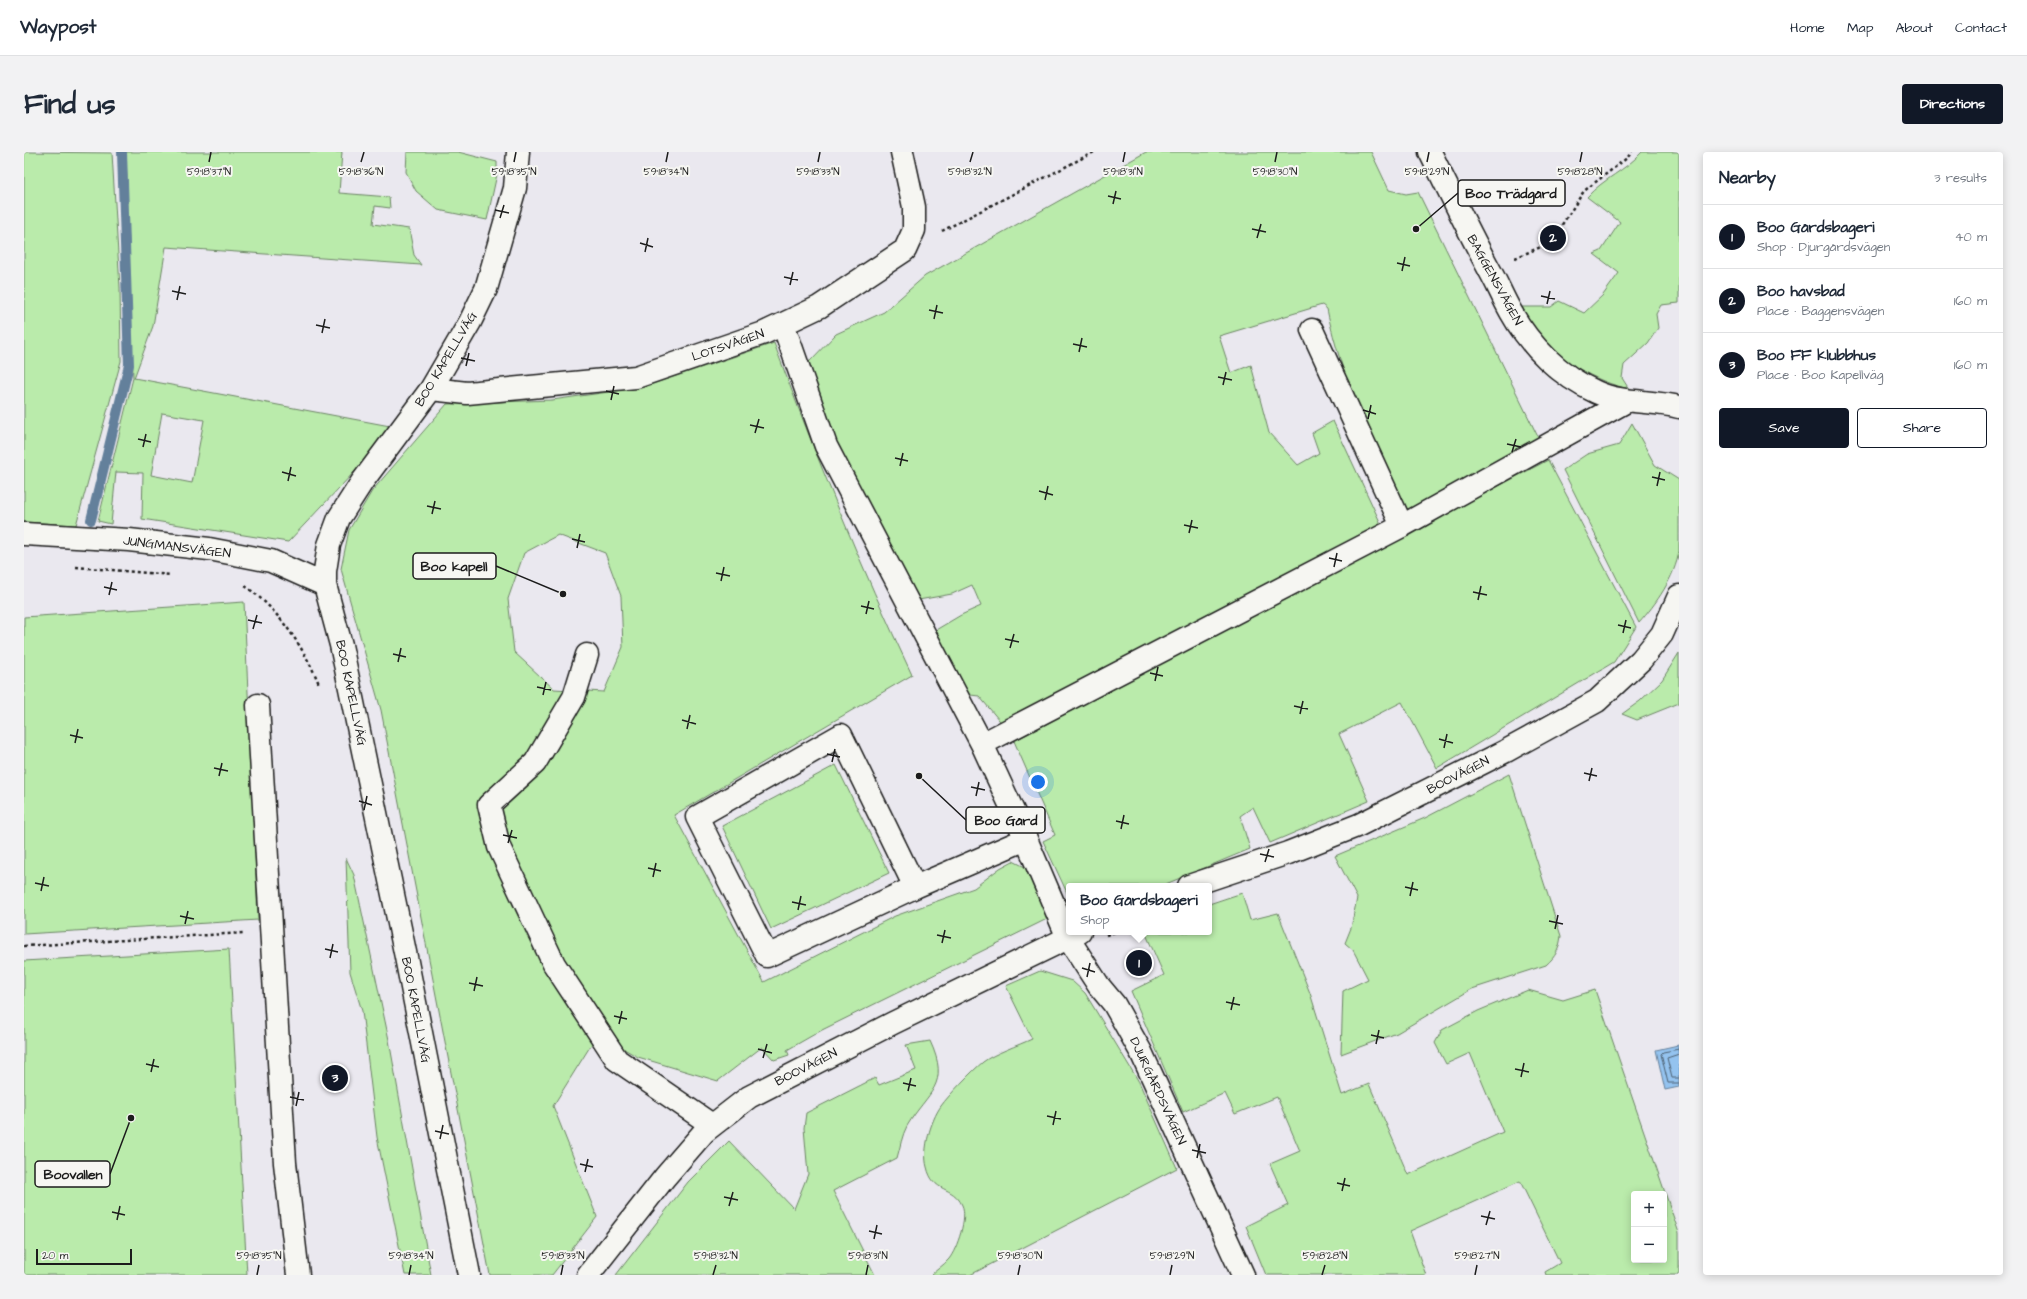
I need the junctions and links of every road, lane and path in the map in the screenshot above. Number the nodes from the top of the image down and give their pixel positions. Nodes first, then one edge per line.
1 (518, 152) edge
2 (902, 152) edge
3 (1094, 152) edge
4 (1430, 152) edge
5 (1632, 152) edge
6 (905, 250) junction
7 (1493, 276) junction
8 (783, 324) junction
9 (1312, 330) dead end
10 (431, 389) junction
11 (1627, 401) junction
12 (1679, 407) edge
13 (1402, 526) junction
14 (24, 534) edge
15 (71, 567) dead end
16 (173, 575) dead end
17 (240, 583) dead end
18 (326, 585) junction
19 (1679, 596) edge
20 (587, 655) dead end
21 (321, 690) dead end
22 (258, 705) dead end
23 (982, 744) junction
24 (1026, 839) junction
25 (1198, 883) edge
26 (915, 887) junction
27 (1066, 919) edge
28 (272, 932) junction
29 (1074, 935) edge
30 (24, 946) edge
31 (712, 1125) junction
32 (298, 1275) edge
33 (469, 1275) edge
34 (588, 1275) edge
35 (1243, 1275) edge

1 - 10 street, BOO KAPELLVÄG
2 - 6 street
3 - 6 path
4 - 7 street, BAGGENSVÄGEN
5 - 7 path
6 - 8 street, LOTSVÄGEN
7 - 11 street, BAGGENSVÄGEN
8 - 10 street, LOTSVÄGEN
8 - 23 street, DJURGÅRDSVÄGEN
9 - 13 street
10 - 18 street, BOO KAPELLVÄG
11 - 12 street, BAGGENSVÄGEN
11 - 13 street
13 - 23 street
14 - 18 street, JUNGMANSVÄGEN
15 - 16 path
17 - 21 path
18 - 33 street, BOO KAPELLVÄG
19 - 25 street, BOOVÄGEN
20 - 31 street
22 - 28 street
23 - 24 street, DJURGÅRDSVÄGEN
24 - 26 street
24 - 27 street, DJURGÅRDSVÄGEN
26 - 26 street
28 - 30 path
28 - 32 street
29 - 31 street, BOOVÄGEN
29 - 35 street, DJURGÅRDSVÄGEN
31 - 34 street, BOOVÄGEN

